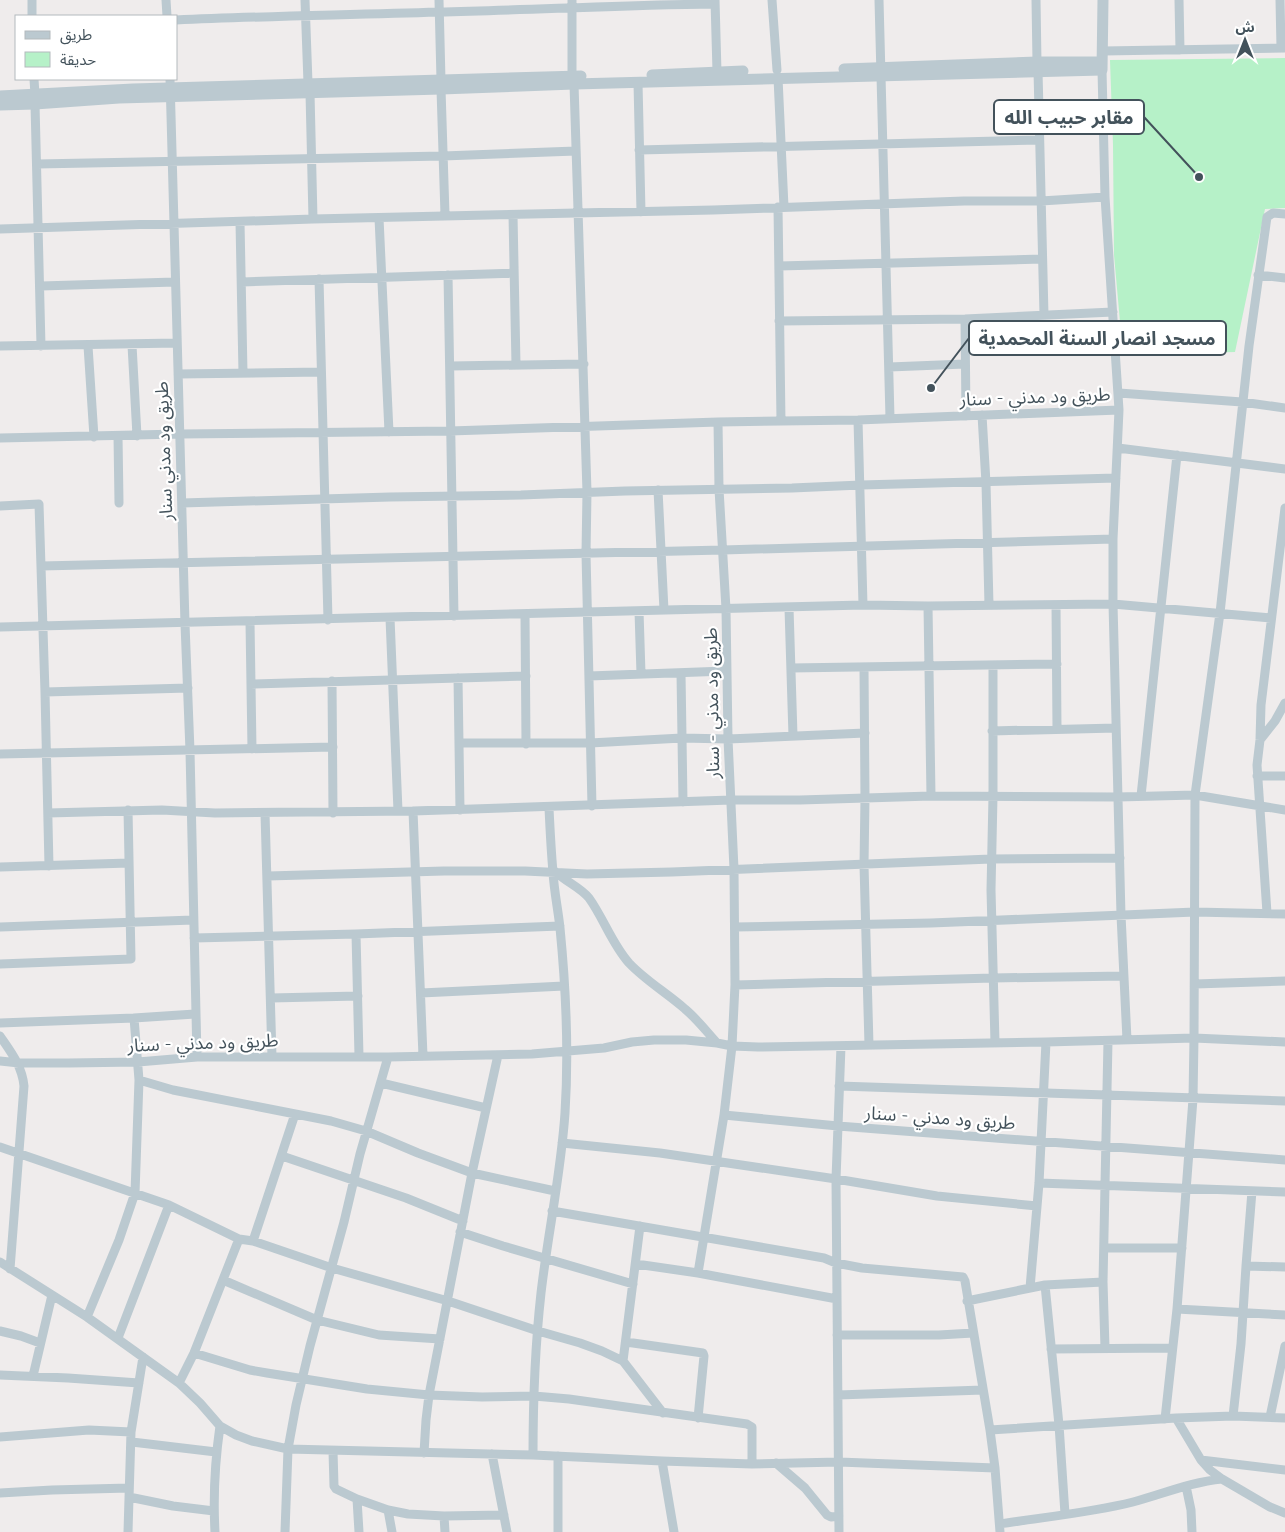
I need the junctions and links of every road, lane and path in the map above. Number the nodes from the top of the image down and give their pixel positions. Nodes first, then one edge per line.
1 (32, 0) edge
2 (166, 0) edge
3 (305, 0) edge
4 (439, 0) edge
5 (772, 0) edge
6 (879, 0) edge
7 (884, 0) edge
8 (1036, 0) edge
9 (1103, 0) edge
10 (1178, 0) edge
11 (1280, 0) edge
12 (715, 2) edge
13 (572, 3) edge
14 (439, 12) junction
15 (32, 15) edge
16 (167, 15) edge
17 (306, 15) junction
18 (178, 20) edge
19 (1283, 48) edge
20 (1180, 50) junction
21 (1102, 61) junction
22 (1037, 67) junction
23 (880, 71) junction
24 (717, 72) junction
25 (777, 74) junction
26 (34, 80) edge
27 (573, 80) junction
28 (638, 83) junction
29 (441, 85) junction
30 (170, 88) edge
31 (309, 88) junction
32 (0, 96) edge
33 (35, 99) junction
34 (0, 105) edge
35 (1039, 140) junction
36 (882, 144) junction
37 (781, 147) junction
38 (639, 150) junction
39 (576, 152) junction
40 (443, 156) junction
41 (311, 158) junction
42 (172, 161) junction
43 (37, 164) junction
44 (1105, 197) junction
45 (1041, 201) junction
46 (884, 204) junction
47 (781, 207) junction
48 (641, 212) junction
49 (577, 214) junction
50 (1285, 214) edge
51 (445, 215) junction
52 (513, 215) junction
53 (379, 218) junction
54 (313, 219) junction
55 (240, 222) junction
56 (173, 224) junction
57 (38, 228) junction
58 (0, 229) edge
59 (1042, 259) junction
60 (885, 264) junction
61 (779, 266) junction
62 (514, 274) junction
63 (448, 275) junction
64 (1258, 275) junction
65 (382, 277) junction
66 (1285, 278) edge
67 (319, 280) junction
68 (175, 282) junction
69 (242, 282) junction
70 (41, 286) junction
71 (1113, 312) junction
72 (1044, 315) junction
73 (965, 319) junction
74 (887, 320) junction
75 (779, 321) junction
76 (177, 344) junction
77 (132, 345) junction
78 (0, 346) edge
79 (41, 346) junction
80 (88, 346) junction
81 (584, 364) junction
82 (965, 364) junction
83 (516, 365) junction
84 (451, 366) junction
85 (889, 367) junction
86 (321, 372) junction
87 (243, 373) junction
88 (178, 374) junction
89 (1118, 393) junction
90 (1242, 402) junction
91 (1285, 408) edge
92 (1119, 410) junction
93 (982, 415) junction
94 (966, 416) junction
95 (890, 418) junction
96 (858, 420) junction
97 (781, 421) junction
98 (718, 422) junction
99 (585, 427) junction
100 (450, 431) junction
101 (389, 432) junction
102 (180, 434) junction
103 (323, 434) junction
104 (118, 436) junction
105 (137, 436) junction
106 (94, 437) junction
107 (0, 438) edge
108 (1118, 448) junction
109 (1177, 455) junction
110 (1236, 462) junction
111 (1285, 469) edge
112 (1116, 478) junction
113 (986, 482) junction
114 (860, 485) junction
115 (719, 489) junction
116 (658, 490) junction
117 (587, 492) junction
118 (452, 496) junction
119 (325, 499) junction
120 (119, 503) dead end
121 (182, 503) junction
122 (0, 506) edge
123 (1285, 508) edge
124 (1113, 539) junction
125 (987, 542) junction
126 (862, 546) junction
127 (723, 550) junction
128 (661, 552) junction
129 (586, 554) junction
130 (454, 556) junction
131 (327, 559) junction
132 (184, 563) junction
133 (41, 566) junction
134 (1113, 604) junction
135 (1056, 605) junction
136 (863, 606) junction
137 (928, 606) junction
138 (989, 606) junction
139 (789, 608) junction
140 (1162, 608) junction
141 (726, 609) junction
142 (664, 610) junction
143 (639, 611) junction
144 (587, 612) junction
145 (1220, 613) junction
146 (525, 614) junction
147 (454, 616) junction
148 (390, 618) junction
149 (1271, 618) junction
150 (328, 620) junction
151 (250, 622) junction
152 (185, 624) junction
153 (0, 627) edge
154 (43, 627) junction
155 (1057, 664) junction
156 (993, 665) junction
157 (928, 666) junction
158 (864, 667) junction
159 (791, 668) junction
160 (726, 671) junction
161 (681, 673) junction
162 (641, 674) junction
163 (526, 676) junction
164 (588, 676) junction
165 (458, 678) junction
166 (392, 679) junction
167 (332, 681) junction
168 (251, 684) junction
169 (188, 688) junction
170 (45, 692) junction
171 (1285, 703) edge
172 (1275, 721) junction
173 (1285, 722) edge
174 (1116, 728) junction
175 (1057, 729) junction
176 (992, 731) junction
177 (865, 733) junction
178 (793, 736) junction
179 (682, 738) junction
180 (728, 739) junction
181 (1260, 740) junction
182 (459, 743) junction
183 (590, 743) junction
184 (526, 744) junction
185 (333, 747) junction
186 (252, 749) junction
187 (190, 751) junction
188 (46, 753) junction
189 (0, 754) edge
190 (1257, 776) junction
191 (1285, 776) edge
192 (932, 796) junction
193 (993, 796) junction
194 (1141, 796) junction
195 (1195, 796) junction
196 (1118, 797) junction
197 (865, 798) junction
198 (730, 800) junction
199 (683, 802) junction
200 (592, 806) junction
201 (1260, 806) junction
202 (549, 808) junction
203 (128, 810) junction
204 (460, 810) junction
205 (1285, 810) edge
206 (398, 811) junction
207 (413, 811) junction
208 (191, 812) junction
209 (48, 813) junction
210 (265, 813) junction
211 (333, 813) junction
212 (1120, 858) junction
213 (990, 860) junction
214 (129, 863) junction
215 (864, 865) junction
216 (49, 866) junction
217 (0, 867) edge
218 (734, 869) junction
219 (416, 871) junction
220 (555, 871) junction
221 (268, 876) junction
222 (1195, 912) junction
223 (1267, 913) junction
224 (1285, 914) edge
225 (1121, 915) junction
226 (193, 920) junction
227 (991, 921) junction
228 (130, 923) junction
229 (866, 924) junction
230 (560, 926) junction
231 (735, 927) junction
232 (0, 928) edge
233 (419, 932) junction
234 (356, 934) junction
235 (269, 936) junction
236 (194, 938) junction
237 (0, 964) edge
238 (1124, 976) junction
239 (993, 978) junction
240 (1285, 980) edge
241 (866, 981) junction
242 (1194, 984) junction
243 (735, 985) junction
244 (564, 986) junction
245 (421, 993) junction
246 (358, 996) junction
247 (271, 998) junction
248 (195, 1014) junction
249 (134, 1018) junction
250 (0, 1023) edge
251 (0, 1036) edge
252 (1194, 1038) junction
253 (1127, 1040) junction
254 (1108, 1041) junction
255 (1046, 1042) junction
256 (1285, 1042) edge
257 (717, 1043) junction
258 (995, 1043) junction
259 (869, 1044) junction
260 (732, 1046) junction
261 (841, 1046) junction
262 (567, 1052) junction
263 (498, 1055) junction
264 (359, 1056) junction
265 (423, 1056) junction
266 (197, 1057) junction
267 (272, 1057) junction
268 (388, 1057) junction
269 (0, 1062) edge
270 (138, 1062) junction
271 (18, 1064) junction
272 (139, 1080) junction
273 (381, 1083) junction
274 (840, 1086) junction
275 (1043, 1093) junction
276 (1107, 1095) junction
277 (1192, 1099) junction
278 (1285, 1101) edge
279 (486, 1108) junction
280 (295, 1114) junction
281 (724, 1115) junction
282 (838, 1126) junction
283 (366, 1131) junction
284 (1041, 1141) junction
285 (562, 1143) junction
286 (0, 1146) edge
287 (1105, 1147) junction
288 (1190, 1153) junction
289 (20, 1154) junction
290 (282, 1156) junction
291 (1285, 1160) edge
292 (717, 1162) junction
293 (472, 1173) junction
294 (354, 1179) junction
295 (836, 1179) junction
296 (1038, 1183) junction
297 (1105, 1186) junction
298 (1187, 1189) junction
299 (555, 1191) junction
300 (1252, 1191) junction
301 (1285, 1192) edge
302 (135, 1193) junction
303 (170, 1205) junction
304 (1037, 1206) junction
305 (552, 1211) junction
306 (463, 1221) junction
307 (640, 1226) junction
308 (460, 1232) junction
309 (704, 1237) junction
310 (239, 1239) junction
311 (253, 1241) junction
312 (1105, 1248) junction
313 (1182, 1248) junction
314 (546, 1259) junction
315 (0, 1262) edge
316 (836, 1263) junction
317 (636, 1264) junction
318 (1246, 1266) junction
319 (1285, 1267) edge
320 (10, 1268) junction
321 (332, 1268) junction
322 (698, 1273) junction
323 (223, 1280) junction
324 (1103, 1282) junction
325 (633, 1284) junction
326 (1045, 1285) junction
327 (1030, 1288) junction
328 (52, 1295) junction
329 (837, 1299) junction
330 (448, 1301) junction
331 (967, 1301) junction
332 (1177, 1309) junction
333 (1244, 1313) junction
334 (1285, 1316) edge
335 (87, 1317) junction
336 (317, 1320) junction
337 (0, 1331) edge
338 (538, 1331) junction
339 (973, 1333) junction
340 (837, 1335) junction
341 (118, 1338) junction
342 (440, 1338) junction
343 (626, 1342) junction
344 (40, 1343) junction
345 (1285, 1346) edge
346 (1105, 1348) junction
347 (1172, 1348) junction
348 (1051, 1349) junction
349 (194, 1353) junction
350 (143, 1357) junction
351 (623, 1361) junction
352 (0, 1375) edge
353 (33, 1376) junction
354 (302, 1378) junction
355 (139, 1383) junction
356 (179, 1384) junction
357 (983, 1390) junction
358 (838, 1394) junction
359 (429, 1395) junction
360 (534, 1396) junction
361 (663, 1413) junction
362 (1233, 1416) junction
363 (1270, 1417) junction
364 (698, 1418) junction
365 (1165, 1418) junction
366 (1176, 1418) junction
367 (1285, 1418) edge
368 (1059, 1425) junction
369 (220, 1426) junction
370 (990, 1430) junction
371 (0, 1437) edge
372 (132, 1437) junction
373 (288, 1449) junction
374 (333, 1451) junction
375 (216, 1452) junction
376 (424, 1453) junction
377 (492, 1454) junction
378 (533, 1455) junction
379 (558, 1456) junction
380 (1201, 1460) junction
381 (662, 1461) junction
382 (839, 1462) junction
383 (776, 1463) junction
384 (752, 1464) junction
385 (995, 1468) junction
386 (1285, 1470) edge
387 (1222, 1479) junction
388 (1186, 1486) junction
389 (129, 1492) junction
390 (0, 1494) edge
391 (357, 1499) junction
392 (388, 1510) junction
393 (214, 1511) junction
394 (1285, 1513) edge
395 (1065, 1514) junction
396 (504, 1515) junction
397 (444, 1516) junction
398 (839, 1516) junction
399 (1000, 1528) edge
400 (128, 1532) edge
401 (215, 1532) edge
402 (286, 1532) edge
403 (359, 1532) edge
404 (392, 1532) edge
405 (445, 1532) edge
406 (507, 1532) edge
407 (558, 1532) edge
408 (674, 1532) edge
409 (839, 1532) edge
410 (1192, 1532) edge

1 - 15 street
2 - 16 street
3 - 17 street
4 - 14 street
5 - 25 street
6 - 7 street
6 - 23 street
8 - 22 street
9 - 21 street
10 - 20 street
11 - 19 street
12 - 13 street
12 - 24 street
13 - 14 street
13 - 27 street
14 - 17 street
14 - 29 street
17 - 18 street
17 - 31 street
19 - 20 street
20 - 21 street
21 - 22 street
21 - 44 street
22 - 23 street
22 - 35 street
23 - 25 street
23 - 36 street
24 - 25 street
24 - 27 street
25 - 28 street
25 - 37 street
26 - 33 street
27 - 28 street
27 - 29 street
27 - 39 street
28 - 38 street
29 - 31 street
29 - 40 street
30 - 31 street
30 - 33 street
30 - 42 street, طريق ود مدني سنار
31 - 41 street
32 - 33 street
33 - 34 street
33 - 43 street
35 - 36 street
35 - 45 street
36 - 37 street
36 - 46 street
37 - 38 street
37 - 47 street
38 - 48 street
39 - 40 street
39 - 49 street
40 - 41 street
40 - 51 street
41 - 42 street
41 - 54 street
42 - 43 street
42 - 56 street, طريق ود مدني سنار
43 - 57 street
44 - 45 street
44 - 71 street
45 - 46 street
45 - 59 street
46 - 47 street
46 - 60 street
47 - 48 street
47 - 61 street
48 - 49 street
49 - 52 street
49 - 81 street
50 - 64 street
51 - 52 street
51 - 53 street
52 - 62 street
53 - 54 street
53 - 65 street
54 - 55 street
55 - 56 street
55 - 69 street
56 - 57 street
56 - 68 street, طريق ود مدني سنار
57 - 58 street
57 - 70 street
59 - 60 street
59 - 72 street
60 - 61 street
60 - 74 street
61 - 75 street
62 - 63 street
62 - 83 street
63 - 65 street
63 - 84 street
64 - 66 street
64 - 90 street
65 - 67 street
65 - 101 street
67 - 69 street
67 - 86 street
68 - 70 street
68 - 76 street, طريق ود مدني سنار
69 - 87 street
70 - 79 street
71 - 72 street
71 - 89 street
72 - 73 street
73 - 74 street
73 - 82 street
74 - 75 street
74 - 85 street
75 - 97 street
76 - 77 street
76 - 88 street, طريق ود مدني سنار
77 - 80 street
77 - 105 street
78 - 79 street
79 - 80 street
80 - 106 street
81 - 83 street
81 - 99 street
82 - 85 street
82 - 94 street
83 - 84 street
84 - 100 street
85 - 95 street
86 - 87 street
86 - 103 street
87 - 88 street
88 - 102 street, طريق ود مدني سنار
89 - 90 street
89 - 92 street
90 - 91 street
90 - 110 street
92 - 93 street, طريق ود مدني - سنار
92 - 108 street, طريق ود مدني - سنار
93 - 94 street, طريق ود مدني - سنار
93 - 113 street
94 - 95 street, طريق ود مدني - سنار
95 - 96 street, طريق ود مدني - سنار
96 - 97 street, طريق ود مدني - سنار
96 - 114 street
97 - 98 street, طريق ود مدني - سنار
98 - 99 street, طريق ود مدني - سنار
98 - 115 street
99 - 100 street, طريق ود مدني - سنار
99 - 117 street
100 - 101 street, طريق ود مدني - سنار
100 - 118 street
101 - 103 street, طريق ود مدني - سنار
102 - 103 street, طريق ود مدني - سنار
102 - 105 street, طريق ود مدني - سنار
102 - 121 street, طريق ود مدني سنار
103 - 119 street
104 - 105 street, طريق ود مدني - سنار
104 - 106 street, طريق ود مدني - سنار
104 - 120 street
106 - 107 street, طريق ود مدني - سنار
108 - 109 street
108 - 112 street, طريق ود مدني - سنار
109 - 110 street
109 - 140 street
110 - 111 street
110 - 145 street
112 - 113 street
112 - 124 street, طريق ود مدني - سنار
113 - 114 street
113 - 125 street
114 - 115 street
114 - 126 street
115 - 116 street
115 - 127 street
116 - 117 street
116 - 128 street
117 - 118 street
117 - 129 street
118 - 119 street
118 - 130 street
119 - 121 street
119 - 131 street
121 - 132 street, طريق ود مدني سنار
122 - 133 street
123 - 149 street
124 - 125 street
124 - 134 street, طريق ود مدني - سنار
125 - 126 street
125 - 138 street
126 - 127 street
126 - 136 street
127 - 128 street
127 - 141 street
128 - 129 street
128 - 142 street
129 - 130 street
129 - 144 street
130 - 131 street
130 - 147 street
131 - 132 street
131 - 150 street
132 - 133 street
132 - 152 street, طريق ود مدني سنار
133 - 154 street
134 - 135 street, طريق ود مدني - سنار
134 - 140 street, طريق ود مدني - سنار
134 - 174 street, طريق ود مدني - سنار
135 - 138 street, طريق ود مدني - سنار
135 - 155 street
136 - 137 street, طريق ود مدني - سنار
136 - 139 street, طريق ود مدني - سنار
137 - 138 street, طريق ود مدني - سنار
137 - 157 street
139 - 141 street, طريق ود مدني - سنار
139 - 159 street
140 - 145 street, طريق ود مدني - سنار
140 - 194 street
141 - 142 street
141 - 160 street, طريق ود مدني - سنار
142 - 143 street
143 - 144 street
143 - 162 street
144 - 146 street
144 - 164 street
145 - 149 street, طريق ود مدني - سنار
145 - 195 street
146 - 147 street
146 - 163 street
147 - 148 street
148 - 150 street
148 - 166 street
149 - 181 street
150 - 151 street
151 - 152 street
151 - 168 street
152 - 154 street
152 - 169 street, طريق ود مدني سنار
153 - 154 street
154 - 170 street
155 - 156 street
155 - 175 street
156 - 157 street
156 - 176 street
157 - 158 street
157 - 192 street
158 - 159 street
158 - 177 street
159 - 178 street
160 - 161 street
160 - 180 street, طريق ود مدني - سنار
161 - 162 street
161 - 179 street
162 - 164 street
163 - 165 street
163 - 184 street
164 - 183 street
165 - 166 street
165 - 182 street
166 - 167 street
166 - 206 street
167 - 168 street
167 - 185 street
168 - 186 street
169 - 170 street
169 - 187 street, طريق ود مدني سنار
170 - 188 street
171 - 172 street
172 - 173 street
172 - 181 street
174 - 175 street
174 - 196 street, طريق ود مدني - سنار
175 - 176 street
176 - 193 street
177 - 178 street
177 - 197 street
178 - 180 street
179 - 180 street
179 - 183 street
179 - 199 street
180 - 198 street, طريق ود مدني - سنار
181 - 190 street
182 - 184 street
182 - 204 street
183 - 184 street
183 - 200 street
185 - 186 street
185 - 211 street
186 - 187 street
187 - 188 street
187 - 208 street, طريق ود مدني سنار
188 - 189 street
188 - 209 street
190 - 191 street
190 - 201 street
192 - 193 street, طريق ود مدني - سنار
192 - 197 street, طريق ود مدني - سنار
193 - 196 street, طريق ود مدني - سنار
193 - 213 street
194 - 195 street, طريق ود مدني - سنار
194 - 196 street, طريق ود مدني - سنار
195 - 201 street, طريق ود مدني - سنار
195 - 222 street
196 - 212 street, طريق ود مدني - سنار
197 - 198 street, طريق ود مدني - سنار
197 - 215 street
198 - 199 street, طريق ود مدني - سنار
198 - 218 street, طريق ود مدني - سنار
199 - 200 street, طريق ود مدني - سنار
200 - 202 street, طريق ود مدني - سنار
201 - 205 street, طريق ود مدني - سنار
201 - 223 street
202 - 204 street, طريق ود مدني - سنار
202 - 220 street
203 - 208 street, طريق ود مدني - سنار
203 - 209 street, طريق ود مدني - سنار
203 - 214 street
204 - 207 street, طريق ود مدني - سنار
206 - 207 street, طريق ود مدني - سنار
206 - 211 street, طريق ود مدني - سنار
207 - 219 street
208 - 210 street, طريق ود مدني - سنار
208 - 226 street, طريق ود مدني سنار
209 - 216 street
210 - 211 street, طريق ود مدني - سنار
210 - 221 street
212 - 213 street
212 - 225 street, طريق ود مدني - سنار
213 - 215 street
213 - 227 street
214 - 216 street
214 - 228 street
215 - 218 street
215 - 229 street
216 - 217 street
218 - 220 street
218 - 231 street, طريق ود مدني - سنار
219 - 220 street
219 - 221 street
219 - 233 street
220 - 230 street
220 - 257 street
221 - 235 street
222 - 223 street
222 - 225 street
222 - 242 street
223 - 224 street
225 - 227 street
225 - 238 street, طريق ود مدني - سنار
226 - 228 street
226 - 236 street, طريق ود مدني سنار
227 - 229 street
227 - 239 street
228 - 232 street
228 - 237 street
229 - 231 street
229 - 241 street
230 - 233 street
230 - 244 street
231 - 243 street, طريق ود مدني - سنار
233 - 234 street
233 - 245 street
234 - 235 street
234 - 246 street
235 - 236 street
235 - 247 street
236 - 248 street, طريق ود مدني سنار
238 - 239 street
238 - 253 street, طريق ود مدني - سنار
239 - 241 street
239 - 258 street
240 - 242 street
241 - 243 street
241 - 259 street
242 - 252 street
243 - 260 street, طريق ود مدني - سنار
244 - 245 street
244 - 262 street
245 - 265 street
246 - 247 street
246 - 264 street
247 - 267 street
248 - 249 street
248 - 266 street, طريق ود مدني سنار
249 - 250 street
249 - 270 street
251 - 271 street
252 - 253 street, طريق ود مدني - سنار
252 - 256 street, طريق ود مدني - سنار
252 - 277 street
253 - 254 street, طريق ود مدني - سنار
254 - 255 street, طريق ود مدني - سنار
254 - 276 street
255 - 258 street, طريق ود مدني - سنار
255 - 275 street, طريق ود مدني - سنار
257 - 260 street, طريق ود مدني - سنار
257 - 262 street, طريق ود مدني - سنار
258 - 259 street, طريق ود مدني - سنار
259 - 261 street, طريق ود مدني - سنار
260 - 261 street, طريق ود مدني - سنار
260 - 281 street, طريق ود مدني - سنار
261 - 274 street, طريق ود مدني - سنار
262 - 263 street, طريق ود مدني - سنار
262 - 285 street
263 - 265 street, طريق ود مدني - سنار
263 - 279 street
264 - 267 street, طريق ود مدني - سنار
264 - 268 street, طريق ود مدني - سنار
265 - 268 street, طريق ود مدني - سنار
266 - 267 street, طريق ود مدني - سنار
266 - 270 street, طريق ود مدني - سنار
268 - 273 street
269 - 271 street, طريق ود مدني - سنار
270 - 271 street, طريق ود مدني - سنار
270 - 272 street
271 - 289 street
272 - 280 street, طريق ود مدني - سنار
272 - 302 street
273 - 279 street
273 - 283 street
274 - 275 street, طريق ود مدني - سنار
274 - 282 street, طريق ود مدني - سنار
275 - 276 street, طريق ود مدني - سنار
275 - 284 street, طريق ود مدني - سنار
276 - 277 street, طريق ود مدني - سنار
276 - 287 street
277 - 278 street, طريق ود مدني - سنار
277 - 288 street
279 - 293 street
280 - 283 street, طريق ود مدني - سنار
280 - 290 street
281 - 282 street, طريق ود مدني - سنار
281 - 292 street, طريق ود مدني - سنار
282 - 284 street, طريق ود مدني - سنار
282 - 295 street, طريق ود مدني - سنار
283 - 293 street, طريق ود مدني - سنار
283 - 294 street
284 - 287 street, طريق ود مدني - سنار
284 - 296 street, طريق ود مدني - سنار
285 - 292 street
285 - 299 street
286 - 289 street
287 - 288 street, طريق ود مدني - سنار
287 - 297 street
288 - 291 street, طريق ود مدني - سنار
288 - 298 street
289 - 302 street
289 - 320 street
290 - 294 street
290 - 311 street
292 - 295 street
292 - 309 street, طريق ود مدني - سنار
293 - 299 street, طريق ود مدني - سنار
293 - 306 street
294 - 306 street
294 - 321 street
295 - 304 street
295 - 316 street, طريق ود مدني - سنار
296 - 297 street
296 - 304 street, طريق ود مدني - سنار
297 - 298 street
297 - 312 street
298 - 300 street
298 - 313 street
299 - 305 street
300 - 301 street
300 - 318 street
302 - 303 street
302 - 335 street
303 - 310 street
303 - 341 street
304 - 327 street, طريق ود مدني - سنار
305 - 307 street
305 - 314 street
306 - 308 street
307 - 309 street
307 - 317 street
308 - 314 street
308 - 330 street
309 - 316 street
309 - 322 street, طريق ود مدني - سنار
310 - 311 street
310 - 323 street
311 - 321 street
312 - 313 street
312 - 324 street
313 - 332 street
314 - 325 street
314 - 338 street
315 - 320 street
316 - 329 street, طريق ود مدني - سنار
316 - 331 street
317 - 322 street
317 - 325 street
318 - 319 street
318 - 333 street
320 - 328 street
321 - 330 street
321 - 336 street
322 - 329 street
323 - 336 street
323 - 349 street
324 - 326 street
324 - 346 street
325 - 343 street
326 - 327 street
326 - 348 street
327 - 331 street
328 - 335 street
328 - 344 street
329 - 340 street, طريق ود مدني - سنار
330 - 338 street
330 - 342 street
331 - 339 street
332 - 333 street
332 - 347 street
333 - 334 street
333 - 362 street
335 - 341 street
336 - 342 street
336 - 354 street
337 - 344 street
338 - 351 street
338 - 360 street
339 - 340 street
339 - 357 street
340 - 358 street, طريق ود مدني - سنار
341 - 350 street
342 - 359 street
343 - 351 street
343 - 364 street
344 - 353 street
345 - 363 street
346 - 347 street
346 - 348 street
347 - 365 street
348 - 368 street
349 - 354 street
349 - 356 street
350 - 355 street
350 - 356 street
351 - 361 street
352 - 353 street
353 - 355 street
354 - 359 street
354 - 373 street
355 - 372 street
356 - 369 street
357 - 358 street
357 - 370 street
358 - 382 street, طريق ود مدني - سنار
359 - 360 street
359 - 376 street
360 - 361 street
360 - 378 street
361 - 364 street
362 - 363 street
362 - 366 street
363 - 367 street
364 - 384 street
365 - 366 street
365 - 368 street
366 - 380 street
368 - 370 street
368 - 395 street
369 - 373 street
369 - 375 street
370 - 385 street
371 - 372 street
372 - 375 street
372 - 389 street
373 - 374 street
373 - 402 street
374 - 376 street
374 - 391 street
375 - 393 street
376 - 377 street
377 - 378 street
377 - 396 street
378 - 379 street
379 - 381 street
379 - 407 street
380 - 386 street
380 - 387 street
381 - 384 street
381 - 408 street
382 - 383 street
382 - 385 street
382 - 398 street, طريق ود مدني - سنار
383 - 384 street
383 - 398 street
385 - 399 street
387 - 388 street
387 - 394 street
388 - 395 street
388 - 410 street
389 - 390 street
389 - 393 street
389 - 400 street
391 - 392 street
391 - 403 street
392 - 397 street
392 - 404 street
393 - 401 street
395 - 399 street
396 - 397 street
396 - 406 street
397 - 405 street
398 - 409 street, طريق ود مدني - سنار

